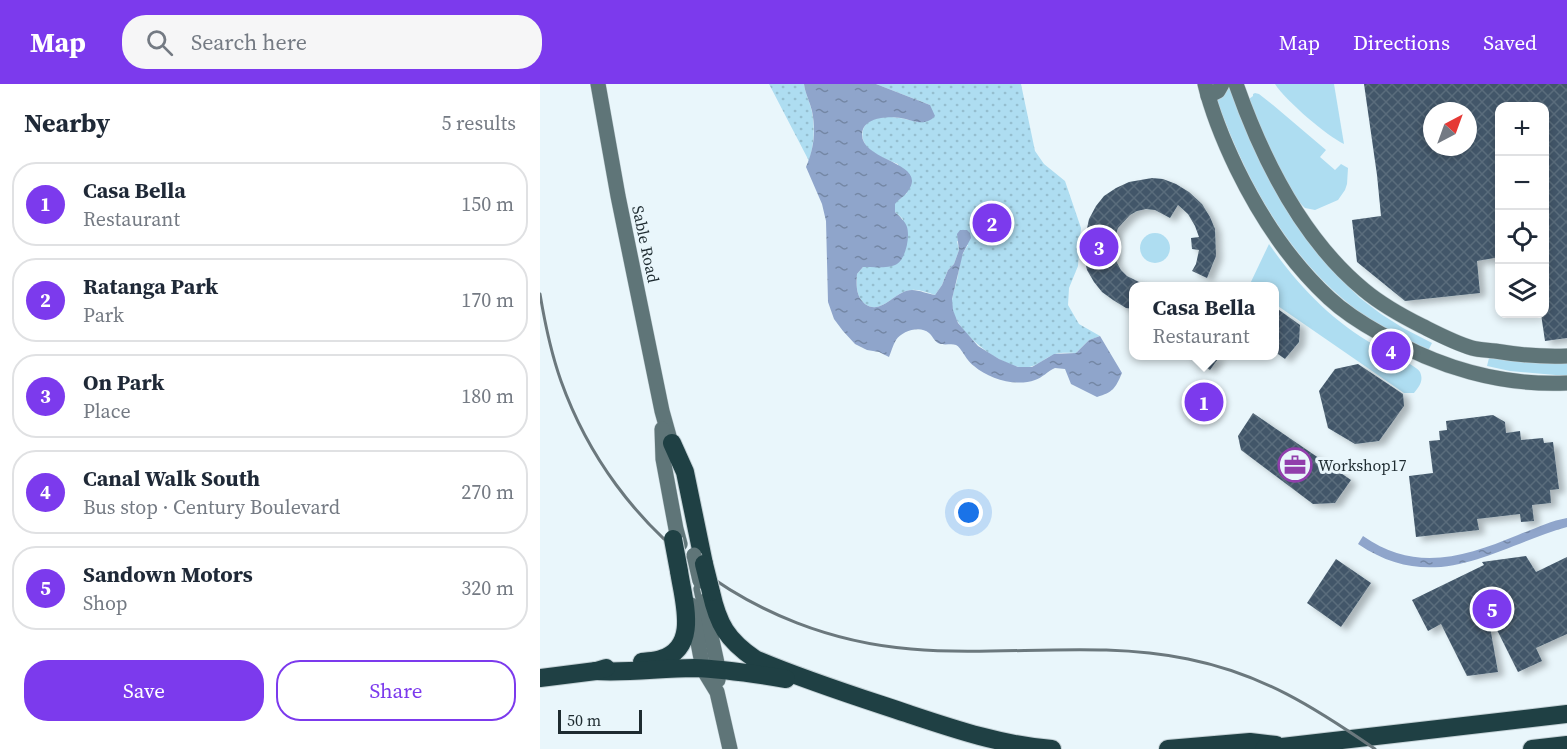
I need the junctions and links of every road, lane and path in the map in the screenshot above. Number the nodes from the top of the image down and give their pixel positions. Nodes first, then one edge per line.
1 (598, 84) edge
2 (1222, 84) edge
3 (1236, 84) edge
4 (1207, 90) edge
5 (1567, 356) edge
6 (1567, 383) edge
7 (662, 411) junction
8 (672, 443) joint
9 (676, 537) joint
10 (682, 573) junction
11 (706, 588) junction
12 (711, 670) junction
13 (596, 671) junction
14 (540, 678) edge
15 (837, 691) junction
16 (1567, 714) edge
17 (1567, 745) edge
18 (1283, 746) junction
19 (730, 749) edge
20 (1052, 749) edge
21 (1168, 749) edge
22 (1264, 749) edge
23 (1532, 749) edge

1 - 7 main road, Sable Road
2 - 4 main road
3 - 5 main road
4 - 6 main road
7 - 8 main road, Sable Road
7 - 9 main road, Sable Road
8 - 11 highway, bridge
9 - 10 highway, bridge
10 - 12 main road
10 - 13 highway
11 - 12 main road
11 - 15 highway
12 - 13 highway
12 - 15 highway
12 - 19 main road
13 - 14 highway
15 - 20 highway
16 - 18 highway
17 - 23 highway
18 - 21 highway
18 - 22 highway

